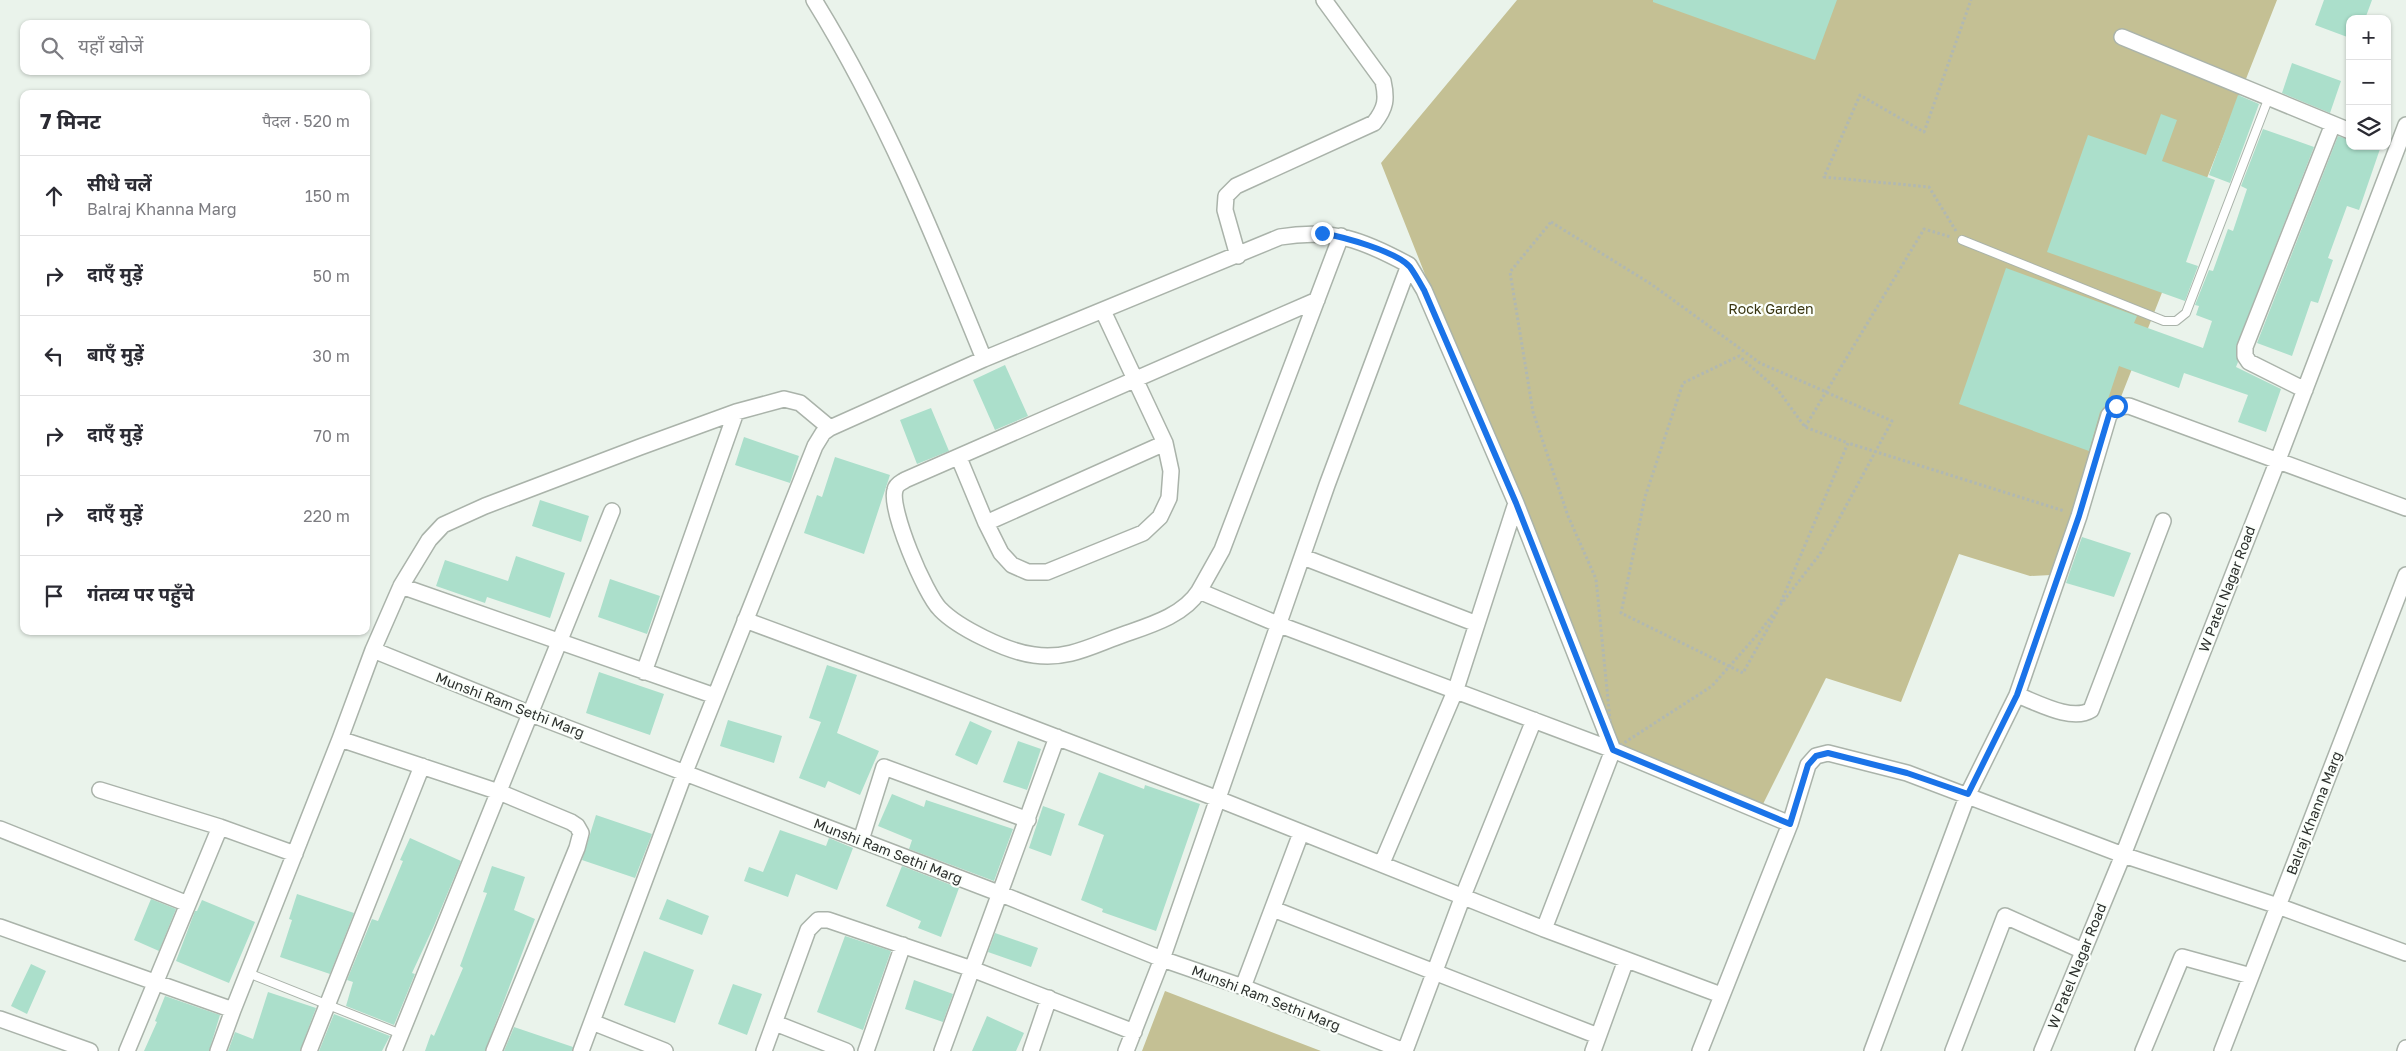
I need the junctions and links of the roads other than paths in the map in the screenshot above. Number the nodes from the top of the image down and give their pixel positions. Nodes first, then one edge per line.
1 (814, 0) edge
2 (1324, 0) edge
3 (2122, 37) dead end
4 (2269, 97) junction
5 (2333, 124) junction
6 (2406, 125) edge
7 (2346, 129) edge
8 (2392, 148) edge
9 (1341, 236) junction
10 (1962, 240) road end
11 (1238, 256) junction
12 (1409, 265) junction
13 (1316, 300) junction
14 (1103, 311) junction
15 (984, 359) junction
16 (1135, 378) junction
17 (2305, 390) junction
18 (736, 412) junction
19 (830, 428) junction
20 (1165, 443) junction
21 (959, 458) junction
22 (2278, 460) junction
23 (1516, 503) junction
24 (2406, 508) edge
25 (612, 511) dead end
26 (2163, 521) dead end
27 (986, 523) junction
28 (1303, 557) junction
29 (2406, 575) edge
30 (401, 586) junction
31 (1199, 591) junction
32 (745, 620) junction
33 (1477, 624) junction
34 (1280, 625) junction
35 (559, 643) junction
36 (373, 650) junction
37 (644, 672) junction
38 (1456, 689) junction
39 (2017, 695) junction
40 (716, 696) junction
41 (531, 714) junction
42 (1534, 720) junction
43 (1058, 737) junction
44 (340, 739) junction
45 (1613, 750) junction
46 (422, 766) junction
47 (685, 772) junction
48 (100, 790) dead end
49 (499, 792) junction
50 (1968, 794) junction
51 (1218, 798) junction
52 (1028, 820) junction
53 (1790, 824) junction
54 (220, 827) junction
55 (0, 829) edge
56 (1301, 832) junction
57 (861, 840) junction
58 (295, 854) junction
59 (2123, 855) junction
60 (1382, 863) junction
61 (1001, 894) junction
62 (1463, 896) junction
63 (188, 904) junction
64 (2278, 906) junction
65 (1273, 909) junction
66 (0, 928) edge
67 (1544, 929) junction
68 (903, 945) junction
69 (2083, 951) junction
70 (2406, 953) edge
71 (1162, 959) junction
72 (1626, 960) junction
73 (972, 969) junction
74 (248, 973) junction
75 (1434, 973) junction
76 (2251, 976) junction
77 (154, 982) junction
78 (1243, 986) junction
79 (1720, 995) junction
80 (1049, 998) junction
81 (328, 1006) junction
82 (233, 1010) junction
83 (0, 1019) edge
84 (592, 1022) junction
85 (775, 1023) junction
86 (1134, 1032) junction
87 (401, 1034) junction
88 (1598, 1036) junction
89 (90, 1051) edge
90 (127, 1051) edge
91 (218, 1051) edge
92 (309, 1051) edge
93 (394, 1051) edge
94 (494, 1051) edge
95 (581, 1051) edge
96 (666, 1051) edge
97 (764, 1051) edge
98 (846, 1051) edge
99 (866, 1051) edge
100 (942, 1051) edge
101 (1032, 1051) edge
102 (1126, 1051) edge
103 (1405, 1051) edge
104 (1593, 1051) edge
105 (1700, 1051) edge
106 (1872, 1051) edge
107 (1952, 1051) edge
108 (2042, 1051) edge
109 (2143, 1051) edge
110 (2222, 1051) edge

1 - 15 street
2 - 11 street
3 - 4 street
4 - 5 street
4 - 10 lane
5 - 7 street
5 - 17 street
6 - 8 street, W Patel Nagar Road
8 - 17 street, W Patel Nagar Road
9 - 11 street
9 - 12 street
9 - 13 street
11 - 14 street
12 - 23 street
12 - 28 street
13 - 16 street
13 - 31 street
14 - 15 street
14 - 16 street
15 - 19 street
16 - 20 street
16 - 21 street
17 - 22 street, W Patel Nagar Road
18 - 19 street
18 - 30 street
18 - 37 street
19 - 32 street
20 - 27 street
20 - 27 street
21 - 27 street
21 - 31 street
22 - 24 street
22 - 39 street
22 - 59 street, W Patel Nagar Road
23 - 33 street
23 - 45 street
25 - 35 street
26 - 39 street
28 - 33 street
28 - 34 street
29 - 64 street, Balraj Khanna Marg
30 - 35 street
30 - 36 street
31 - 34 street
32 - 40 street
32 - 43 street
33 - 38 street
34 - 38 street
34 - 51 street
35 - 37 street
35 - 41 street
36 - 41 street, Munshi Ram Sethi Marg
36 - 44 street
37 - 40 street
38 - 42 street
38 - 60 street
39 - 50 street
40 - 47 street
41 - 47 street, Munshi Ram Sethi Marg
41 - 49 street
42 - 45 street
42 - 62 street
43 - 51 street
43 - 52 street
44 - 46 street
44 - 58 street
45 - 53 street
45 - 67 street
46 - 49 street
46 - 81 street
47 - 57 street, Munshi Ram Sethi Marg
47 - 84 street
48 - 54 street
49 - 87 street
49 - 94 street
50 - 53 street
50 - 59 street
50 - 106 street
51 - 56 street
51 - 71 street
52 - 57 street
52 - 61 street
53 - 79 street
54 - 58 street
54 - 63 street
55 - 63 street
56 - 60 street
56 - 65 street
57 - 61 street, Munshi Ram Sethi Marg
58 - 74 street
59 - 64 street
59 - 69 street, W Patel Nagar Road
60 - 62 street
61 - 71 street, Munshi Ram Sethi Marg
61 - 73 street
62 - 67 street
62 - 75 street
63 - 77 street
64 - 70 street
64 - 76 street, Balraj Khanna Marg
65 - 75 street
65 - 78 street
66 - 77 street
67 - 72 street
68 - 73 street
68 - 85 street
68 - 99 street
69 - 107 street
69 - 108 street, W Patel Nagar Road
71 - 78 street, Munshi Ram Sethi Marg
71 - 86 street
72 - 79 street
72 - 88 street
73 - 80 street
73 - 100 street
74 - 81 lane
74 - 82 street
75 - 88 street
75 - 103 street
76 - 109 street
76 - 110 street, Balraj Khanna Marg
77 - 82 street
77 - 90 street
78 - 103 street, Munshi Ram Sethi Marg
79 - 105 street
80 - 86 street
80 - 101 street
81 - 87 lane
81 - 92 street
82 - 91 street
83 - 89 street
84 - 95 street
84 - 96 street
85 - 97 street
85 - 98 street
86 - 102 street
87 - 93 street
88 - 104 street

